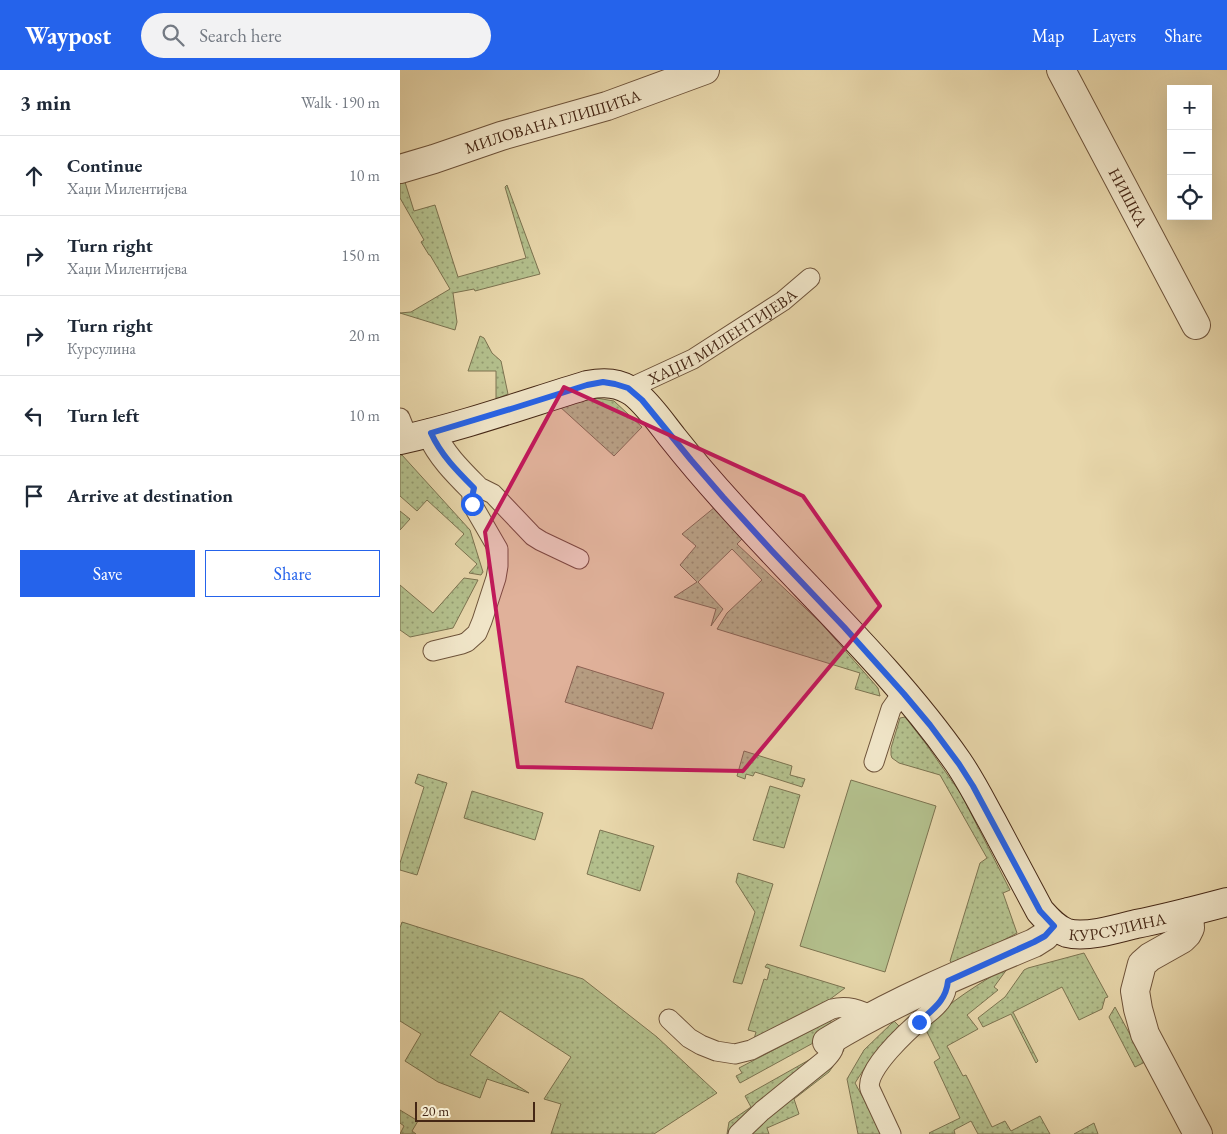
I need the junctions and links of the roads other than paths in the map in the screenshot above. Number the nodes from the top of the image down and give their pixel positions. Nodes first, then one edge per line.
1 (705, 70) edge
2 (1060, 70) edge
3 (400, 169) edge
4 (810, 278) dead end
5 (1196, 324) dead end
6 (628, 388) junction
7 (410, 432) edge
8 (474, 488) junction
9 (579, 559) dead end
10 (433, 651) dead end
11 (904, 694) junction
12 (874, 762) dead end
13 (1227, 902) edge
14 (1189, 912) junction
15 (1054, 926) junction
16 (948, 981) junction
17 (872, 1017) junction
18 (669, 1019) dead end
19 (831, 1040) joint
20 (738, 1134) edge
21 (891, 1134) edge
22 (1198, 1134) edge

1 - 3 street, МИЛОВАНА ГЛИШИЋА
2 - 5 street, НИШКА
4 - 6 lane, ХАЏИ МИЛЕНТИЈЕВА
6 - 7 street, ХАЏИ МИЛЕНТИЈЕВА
6 - 11 street, ХАЏИ МИЛЕНТИЈЕВА
7 - 8 street, ХАЏИ МИЛЕНТИЈЕВА
8 - 9 lane
8 - 10 lane
11 - 12 lane
11 - 15 street, ХАЏИ МИЛЕНТИЈЕВА
13 - 14 street, КУРСУЛИНА
14 - 15 street, КУРСУЛИНА
14 - 22 street
15 - 16 street, КУРСУЛИНА
16 - 17 street, КУРСУЛИНА
16 - 21 lane
17 - 18 lane
17 - 19 street, КУРСУЛИНА
19 - 20 lane

